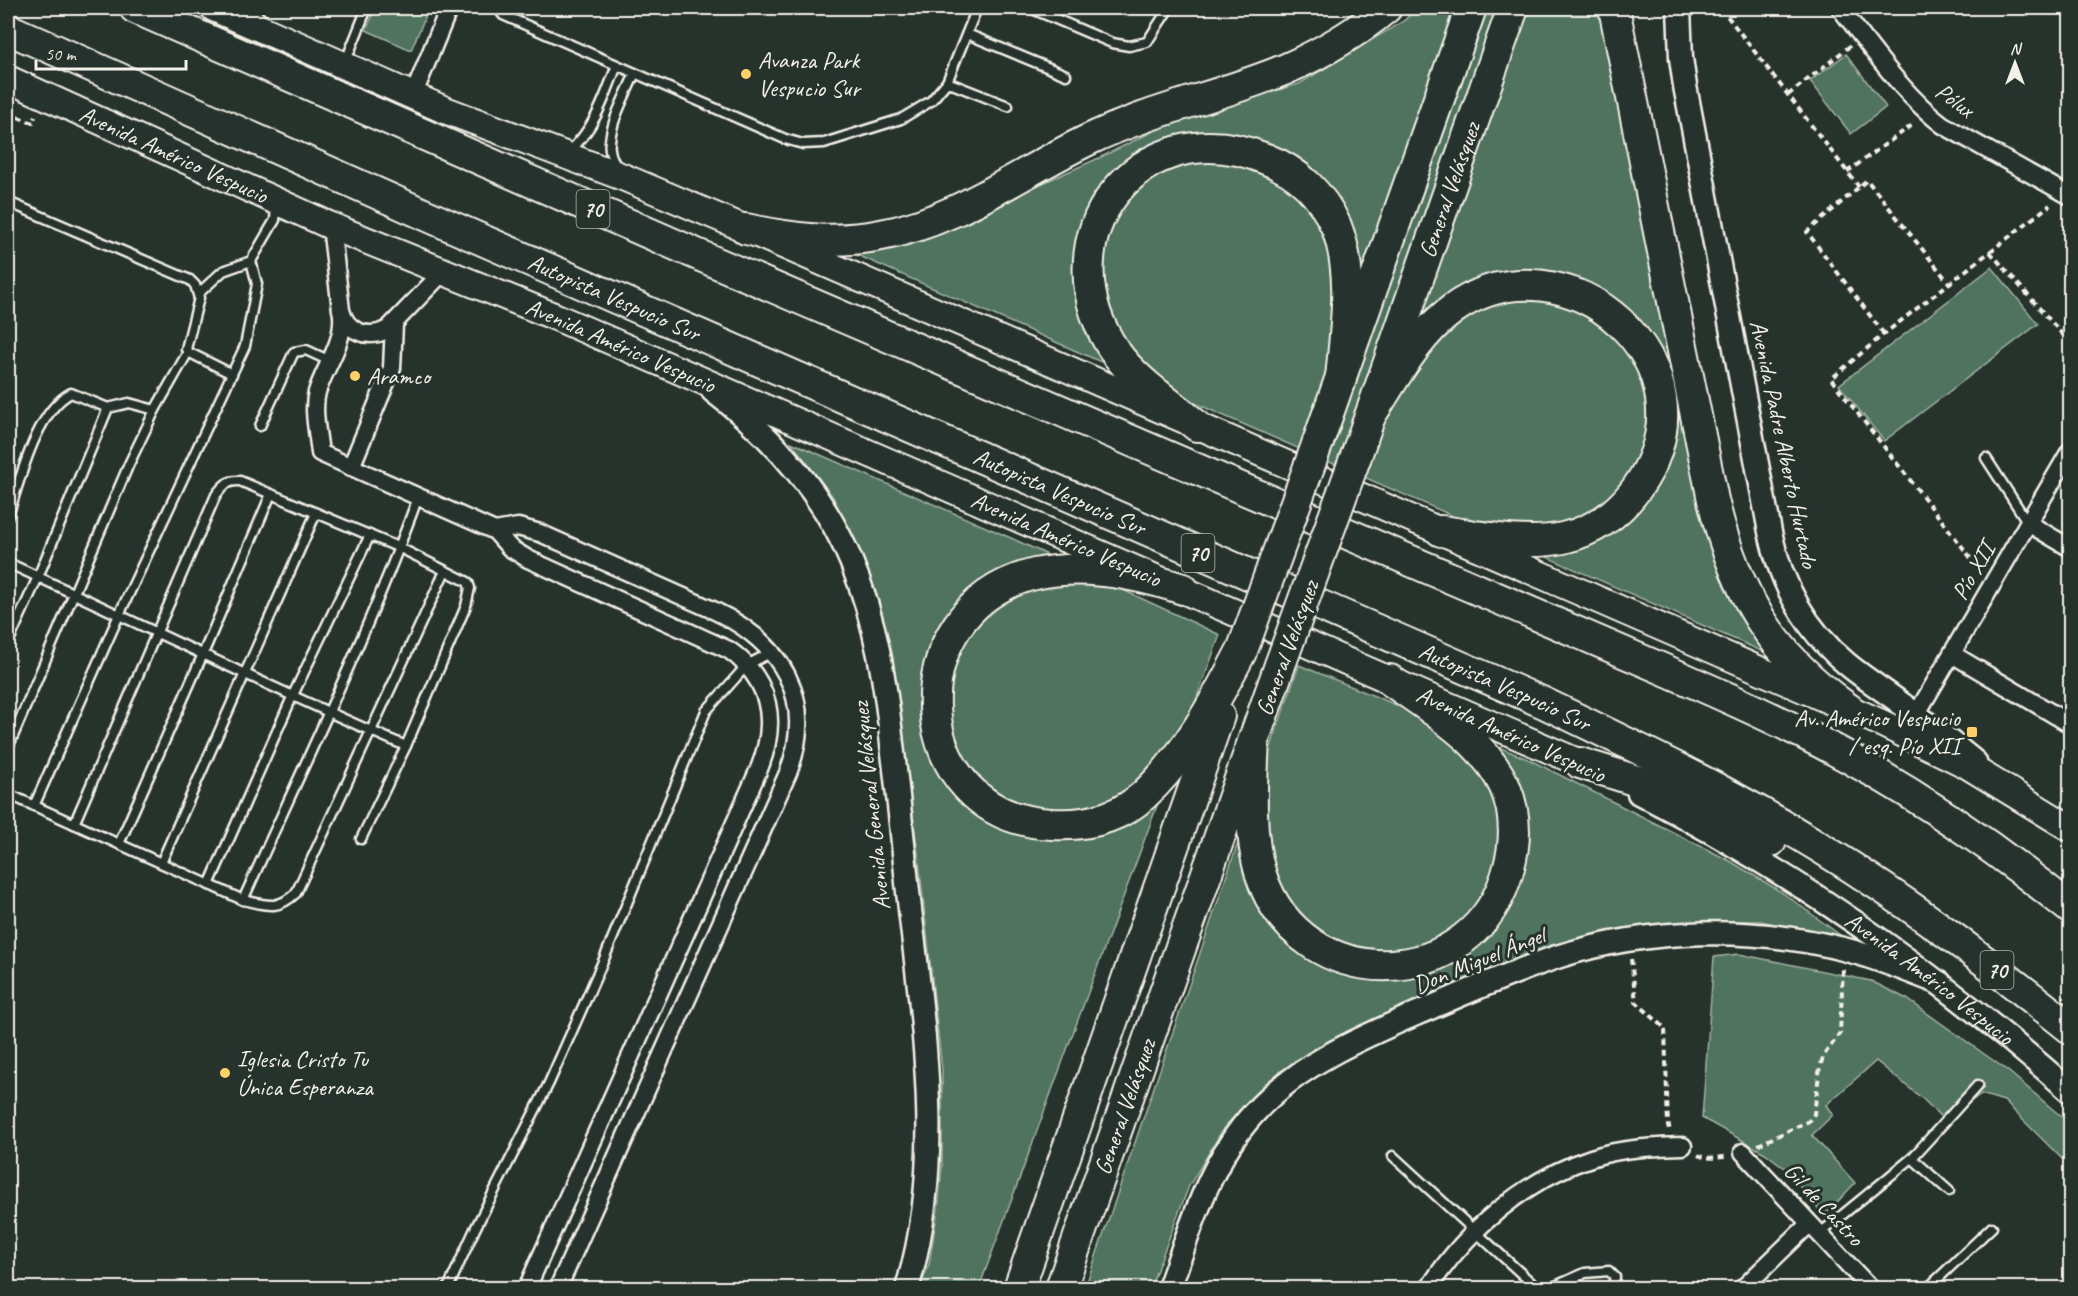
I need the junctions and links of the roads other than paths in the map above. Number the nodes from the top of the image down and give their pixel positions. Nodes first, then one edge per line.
1 (135, 8) edge
2 (214, 8) edge
3 (252, 8) edge
4 (367, 8) edge
5 (449, 8) edge
6 (498, 8) edge
7 (977, 8) edge
8 (1030, 8) edge
9 (1169, 8) edge
10 (1386, 8) edge
11 (1471, 8) edge
12 (1513, 8) edge
13 (1614, 8) edge
14 (1679, 8) edge
15 (1840, 8) edge
16 (8, 29) edge
17 (967, 34) junction
18 (275, 35) junction
19 (8, 48) edge
20 (344, 65) junction
21 (617, 65) junction
22 (102, 72) junction
23 (635, 73) junction
24 (1066, 75) dead end
25 (8, 79) edge
26 (947, 82) junction
27 (413, 96) junction
28 (1008, 106) dead end
29 (566, 156) junction
30 (623, 177) junction
31 (2068, 195) edge
32 (8, 202) edge
33 (277, 202) junction
34 (331, 226) junction
35 (746, 229) junction
36 (251, 261) junction
37 (443, 272) junction
38 (199, 293) junction
39 (342, 316) junction
40 (394, 324) junction
41 (188, 352) junction
42 (330, 361) junction
43 (232, 374) junction
44 (698, 379) junction
45 (1341, 379) junction
46 (108, 408) junction
47 (155, 410) junction
48 (1370, 416) junction
49 (260, 426) dead end
50 (1197, 426) junction
51 (2070, 451) edge
52 (1986, 458) dead end
53 (351, 467) junction
54 (271, 494) junction
55 (418, 497) junction
56 (316, 513) junction
57 (8, 516) edge
58 (2028, 523) junction
59 (495, 531) junction
60 (1441, 531) junction
61 (370, 535) junction
62 (400, 548) junction
63 (2070, 548) edge
64 (8, 563) edge
65 (445, 571) junction
66 (38, 577) junction
67 (1183, 589) junction
68 (74, 594) junction
69 (119, 615) junction
70 (727, 617) junction
71 (158, 633) junction
72 (8, 644) edge
73 (718, 644) junction
74 (1242, 650) junction
75 (773, 652) junction
76 (203, 654) junction
77 (1952, 654) junction
78 (747, 666) junction
79 (246, 674) junction
80 (1390, 680) junction
81 (293, 695) junction
82 (1850, 710) junction
83 (328, 711) junction
84 (1916, 715) junction
85 (2070, 724) edge
86 (372, 732) junction
87 (1254, 739) junction
88 (406, 747) junction
89 (8, 748) edge
90 (1580, 763) junction
91 (2014, 793) junction
92 (8, 794) edge
93 (34, 806) junction
94 (74, 824) junction
95 (2070, 828) edge
96 (361, 839) dead end
97 (119, 844) junction
98 (161, 863) junction
99 (209, 885) junction
100 (243, 900) junction
101 (2070, 908) edge
102 (1922, 915) junction
103 (1940, 983) junction
104 (2070, 1028) edge
105 (1978, 1085) dead end
106 (2070, 1092) edge
107 (1683, 1146) road end
108 (1743, 1152) road end
109 (1392, 1155) dead end
110 (1912, 1158) junction
111 (1949, 1191) dead end
112 (1992, 1227) dead end
113 (1814, 1229) junction
114 (1475, 1232) junction
115 (1019, 1285) edge
116 (448, 1288) edge
117 (527, 1288) edge
118 (558, 1288) edge
119 (907, 1288) edge
120 (1061, 1288) edge
121 (1168, 1288) edge
122 (1429, 1288) edge
123 (1537, 1288) edge
124 (1551, 1288) edge
125 (1612, 1288) edge
126 (1743, 1288) edge
127 (1870, 1288) edge
128 (1928, 1288) edge

1 - 101 highway, 70
2 - 18 main road
3 - 18 lane
4 - 20 lane
5 - 27 street
6 - 21 lane
7 - 17 lane
8 - 9 lane
10 - 35 highway
11 - 45 highway, General Velásquez
12 - 48 highway, General Velásquez
13 - 82 highway
14 - 84 street, Avenida Padre Alberto Hurtado
15 - 31 street, Pólux
16 - 22 highway, Autopista Vespucio Sur / 70
17 - 24 lane
17 - 26 lane
18 - 20 main road
19 - 22 highway
20 - 27 main road
21 - 23 lane
21 - 29 lane
22 - 102 highway, Autopista Vespucio Sur / 70
23 - 26 lane
23 - 30 lane
25 - 33 main road, Avenida Américo Vespucio
26 - 28 lane
27 - 29 main road
29 - 30 main road
30 - 35 main road
32 - 38 lane
33 - 34 main road, Avenida Américo Vespucio
33 - 36 lane
34 - 37 main road, Avenida Américo Vespucio
34 - 39 street
35 - 50 main road
36 - 38 lane
36 - 43 lane
37 - 40 street
37 - 44 main road, Avenida Américo Vespucio
38 - 41 lane
39 - 40 street
39 - 42 street
40 - 53 street
41 - 43 lane
41 - 47 lane
42 - 49 lane
42 - 53 street
43 - 69 lane
44 - 67 main road, Avenida Américo Vespucio
44 - 119 street, Avenida General Velásquez
45 - 50 highway
45 - 74 highway, General Velásquez, bridge
46 - 47 lane
46 - 57 lane
46 - 66 lane
47 - 68 lane
48 - 60 highway
48 - 87 highway, General Velásquez, bridge
50 - 60 main road
51 - 58 street, Pío XII
52 - 58 lane
53 - 55 street
54 - 56 lane
54 - 71 lane
54 - 76 lane
55 - 59 street
55 - 62 lane
56 - 61 lane
56 - 79 lane
58 - 63 street
58 - 77 street, Pío XII
59 - 70 street
59 - 73 street
60 - 82 main road
61 - 62 lane
61 - 81 lane
62 - 65 lane
62 - 83 lane
64 - 66 lane
65 - 86 lane
65 - 88 lane
66 - 68 lane
66 - 72 lane
67 - 74 highway
67 - 80 main road, Avenida Américo Vespucio
68 - 69 lane
68 - 89 lane
69 - 71 lane
69 - 93 lane
70 - 73 street
70 - 75 street
71 - 76 lane
71 - 94 lane
73 - 78 street
74 - 115 highway, General Velásquez
75 - 78 lane
75 - 118 street
76 - 79 lane
76 - 97 lane
77 - 84 street, Pío XII
77 - 85 street
78 - 116 lane
78 - 117 street
79 - 81 lane
79 - 98 lane
80 - 87 highway
80 - 90 main road, Avenida Américo Vespucio
81 - 83 lane
81 - 99 lane
82 - 91 main road
83 - 86 lane
83 - 100 lane
84 - 91 street, Avenida Padre Alberto Hurtado
86 - 88 lane
86 - 100 lane
87 - 120 highway, General Velásquez
88 - 96 lane
90 - 102 highway
90 - 103 street, Avenida Américo Vespucio
91 - 95 main road
92 - 93 lane
93 - 94 lane
94 - 97 lane
97 - 98 lane
98 - 99 lane
99 - 100 lane
102 - 104 highway, Autopista Vespucio Sur / 70
103 - 106 street, Avenida Américo Vespucio
103 - 121 street, Don Miguel Ángel
105 - 110 lane
107 - 114 street
108 - 113 street, Gil de Castro
109 - 114 lane
110 - 111 lane
110 - 113 lane
112 - 128 lane
113 - 126 street
113 - 127 street, Gil de Castro
114 - 122 street
114 - 123 lane
124 - 125 lane

